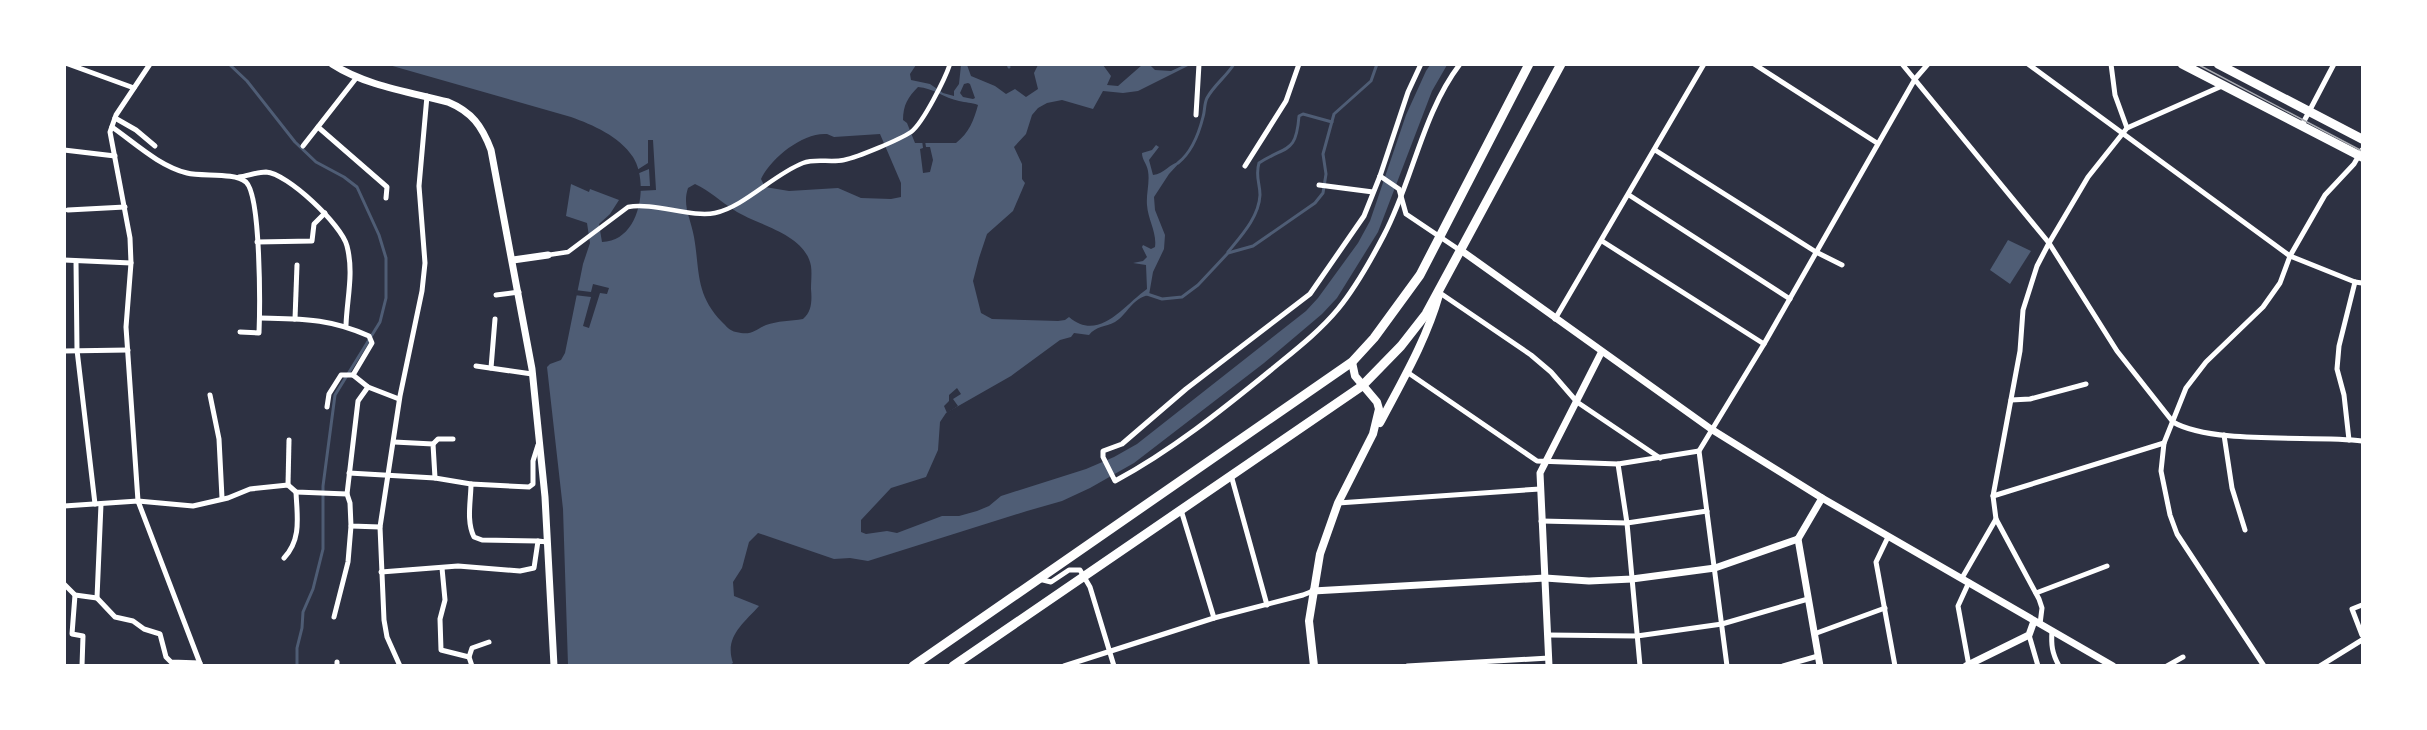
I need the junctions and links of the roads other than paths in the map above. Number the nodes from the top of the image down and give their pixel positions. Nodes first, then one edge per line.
1 (68, 64) edge
2 (150, 64) edge
3 (332, 64) edge
4 (950, 64) edge
5 (1199, 64) edge
6 (1299, 64) edge
7 (1421, 64) edge
8 (1460, 64) edge
9 (1529, 64) edge
10 (1562, 64) edge
11 (1704, 64) edge
12 (1754, 64) edge
13 (1902, 64) edge
14 (1928, 64) edge
15 (2028, 64) edge
16 (2111, 64) edge
17 (2182, 64) edge
18 (2218, 64) edge
19 (2334, 64) edge
20 (357, 77) junction
21 (1914, 79) junction
22 (2223, 85) junction
23 (134, 88) junction
24 (427, 96) junction
25 (2309, 111) junction
26 (1196, 115) dead end
27 (115, 118) junction
28 (2302, 125) junction
29 (318, 127) junction
30 (112, 128) junction
31 (2127, 128) junction
32 (2122, 135) junction
33 (2362, 139) edge
34 (1877, 143) junction
35 (155, 146) dead end
36 (303, 146) dead end
37 (64, 150) edge
38 (1654, 150) junction
39 (2362, 154) edge
40 (115, 156) junction
41 (1245, 166) dead end
42 (1380, 176) junction
43 (237, 177) junction
44 (1319, 186) dead end
45 (1373, 192) junction
46 (1629, 195) junction
47 (386, 198) dead end
48 (1401, 198) junction
49 (125, 207) junction
50 (68, 210) dead end
51 (325, 213) junction
52 (1439, 237) junction
53 (1602, 241) junction
54 (257, 242) junction
55 (2049, 243) junction
56 (1462, 251) junction
57 (1816, 252) junction
58 (548, 255) joint
59 (2290, 256) junction
60 (64, 260) edge
61 (513, 260) junction
62 (76, 261) junction
63 (131, 262) junction
64 (297, 265) dead end
65 (1842, 265) dead end
66 (2355, 282) junction
67 (2362, 283) edge
68 (1441, 290) junction
69 (519, 292) junction
70 (496, 295) dead end
71 (1790, 299) junction
72 (260, 318) junction
73 (295, 319) junction
74 (495, 319) dead end
75 (1555, 319) junction
76 (346, 325) junction
77 (240, 332) dead end
78 (1764, 344) junction
79 (77, 350) junction
80 (128, 350) junction
81 (64, 351) edge
82 (1601, 353) junction
83 (1352, 362) junction
84 (476, 366) dead end
85 (491, 368) junction
86 (1407, 372) junction
87 (532, 374) junction
88 (353, 375) junction
89 (2085, 384) dead end
90 (1362, 386) junction
91 (368, 387) junction
92 (210, 395) dead end
93 (399, 399) junction
94 (2011, 400) junction
95 (1577, 402) junction
96 (327, 407) dead end
97 (2173, 422) junction
98 (1711, 429) junction
99 (1373, 434) junction
100 (2224, 435) junction
101 (453, 439) dead end
102 (289, 440) dead end
103 (2349, 440) junction
104 (2362, 441) edge
105 (394, 442) junction
106 (2164, 443) junction
107 (432, 444) junction
108 (538, 445) junction
109 (1699, 451) junction
110 (1660, 458) junction
111 (1545, 462) junction
112 (1618, 464) junction
113 (349, 473) junction
114 (389, 476) junction
115 (1231, 476) junction
116 (435, 478) junction
117 (471, 484) junction
118 (288, 485) junction
119 (1540, 489) junction
120 (296, 492) junction
121 (347, 494) junction
122 (1993, 496) junction
123 (222, 498) junction
124 (1822, 498) junction
125 (138, 501) junction
126 (1338, 503) junction
127 (98, 504) junction
128 (64, 506) edge
129 (1181, 510) junction
130 (1707, 511) junction
131 (1996, 519) junction
132 (1541, 521) junction
133 (1627, 523) junction
134 (351, 526) junction
135 (380, 527) junction
136 (2245, 530) dead end
137 (1888, 537) junction
138 (1798, 538) junction
139 (538, 541) junction
140 (547, 542) junction
141 (284, 558) dead end
142 (2107, 566) dead end
143 (442, 568) junction
144 (1715, 568) junction
145 (381, 572) junction
146 (1085, 576) junction
147 (1545, 578) junction
148 (1962, 578) junction
149 (1039, 579) junction
150 (1632, 579) junction
151 (1969, 582) junction
152 (64, 584) edge
153 (1313, 591) junction
154 (2036, 593) junction
155 (75, 595) junction
156 (97, 598) junction
157 (1808, 598) junction
158 (1267, 605) junction
159 (2362, 605) edge
160 (1885, 608) junction
161 (334, 617) dead end
162 (1214, 618) junction
163 (2037, 622) junction
164 (1722, 624) junction
165 (2052, 631) junction
166 (1814, 634) junction
167 (1548, 635) junction
168 (2029, 635) junction
169 (2362, 635) edge
170 (1637, 636) junction
171 (2362, 640) edge
172 (489, 642) dead end
173 (1110, 651) junction
174 (1818, 656) junction
175 (470, 657) junction
176 (2183, 657) dead end
177 (1549, 662) edge
178 (200, 664) edge
179 (1968, 665) edge
180 (82, 666) edge
181 (400, 666) edge
182 (472, 666) edge
183 (554, 666) edge
184 (913, 666) edge
185 (953, 666) edge
186 (1064, 666) edge
187 (1114, 666) edge
188 (1314, 666) edge
189 (1407, 666) edge
190 (1640, 666) edge
191 (1727, 666) edge
192 (1783, 666) edge
193 (1820, 666) edge
194 (1895, 666) edge
195 (2038, 666) edge
196 (2059, 666) edge
197 (2112, 666) edge
198 (2167, 666) edge
199 (2264, 666) edge
200 (2320, 666) edge

1 - 23 street
2 - 23 street
3 - 20 street
4 - 58 street
5 - 26 street
6 - 41 street
7 - 42 street
8 - 48 street
9 - 52 main road
10 - 56 main road
11 - 38 street
12 - 34 street
13 - 21 street
14 - 21 street
15 - 32 street
16 - 31 street
17 - 22 main road
18 - 25 main road
19 - 25 street
20 - 24 street
20 - 29 street
21 - 34 street
21 - 55 street
22 - 28 main road
22 - 31 street
23 - 27 street
24 - 61 street
24 - 93 street
25 - 28 street
25 - 33 main road
27 - 30 street
27 - 35 street
28 - 39 main road
29 - 36 street
29 - 47 street
30 - 40 street
30 - 43 street
31 - 32 street
32 - 55 street
32 - 59 street
34 - 57 street
37 - 40 street
38 - 46 street
38 - 57 street
39 - 59 street
40 - 49 street
42 - 45 street
42 - 48 street
43 - 51 street
43 - 54 street
44 - 45 street
45 - 48 street
46 - 53 street
46 - 71 street
48 - 52 street
49 - 50 street
49 - 63 street
51 - 54 street
51 - 76 street
52 - 56 street
52 - 83 main road
53 - 75 street
53 - 78 street
54 - 72 street
55 - 94 street
55 - 97 street
56 - 68 main road
56 - 75 street
57 - 65 street
57 - 71 street
58 - 61 street
59 - 66 street
59 - 97 street
60 - 62 street
61 - 69 street
62 - 63 street
62 - 79 street
63 - 80 street
64 - 73 street
66 - 67 street
66 - 103 street
68 - 86 main road
68 - 90 main road
68 - 95 street
69 - 70 street
69 - 87 street
71 - 78 street
72 - 73 street
72 - 77 street
73 - 76 street
74 - 85 street
75 - 82 street
76 - 88 street
78 - 98 street
79 - 80 street
79 - 81 street
79 - 127 street
80 - 125 street
82 - 95 street
82 - 98 street
83 - 90 main road
83 - 149 main road
84 - 85 street
85 - 87 street
86 - 99 main road
86 - 111 street
87 - 108 street
88 - 91 street
88 - 96 street
89 - 94 street
90 - 99 main road
90 - 115 main road
91 - 93 street
91 - 113 street
92 - 123 street
93 - 105 street
94 - 122 street
95 - 110 street
95 - 111 street
97 - 100 street
97 - 106 street
98 - 109 street
98 - 124 street
99 - 126 main road
100 - 103 street
100 - 136 street
101 - 107 street
102 - 118 street
103 - 104 street
105 - 107 street
105 - 114 street
106 - 122 street
106 - 199 street
107 - 116 street
108 - 117 street
108 - 140 street
109 - 110 street
109 - 130 street
110 - 112 street
111 - 112 street
111 - 119 street
112 - 133 street
113 - 114 street
113 - 121 street
114 - 116 street
114 - 135 street
115 - 129 main road
115 - 158 street
116 - 117 street
117 - 139 street
118 - 120 street
118 - 123 street
119 - 126 street
119 - 132 street
120 - 121 street
120 - 141 street
121 - 134 street
122 - 131 street
123 - 125 street
124 - 137 street
124 - 138 street
125 - 127 street
125 - 178 street
126 - 153 main road
127 - 128 street
127 - 156 street
129 - 146 main road
129 - 162 street
130 - 133 street
130 - 144 street
131 - 148 street
131 - 154 street
132 - 133 street
132 - 147 street
133 - 150 street
134 - 135 street
134 - 161 street
135 - 145 street
137 - 148 street
137 - 160 street
138 - 144 street
138 - 157 street
139 - 140 street
139 - 143 street
140 - 183 street
142 - 154 street
143 - 145 street
143 - 175 street
144 - 150 street
144 - 164 street
145 - 181 street
146 - 149 street
146 - 173 street
146 - 185 main road
147 - 150 street
147 - 153 street
147 - 167 street
148 - 151 street
149 - 184 main road
150 - 170 street
151 - 163 street
151 - 179 street
152 - 155 street
153 - 158 street
153 - 188 main road
154 - 163 street
155 - 156 street
155 - 180 street
156 - 178 street
157 - 164 street
157 - 166 street
158 - 162 street
159 - 169 street
160 - 166 street
160 - 194 street
162 - 173 street
163 - 165 street
163 - 168 street
164 - 170 street
164 - 191 street
165 - 196 street
165 - 197 street
166 - 174 street
167 - 170 street
167 - 177 street
168 - 179 street
168 - 195 street
170 - 190 street
171 - 200 street
172 - 175 street
173 - 186 street
173 - 187 street
174 - 192 street
174 - 193 street
175 - 182 street
176 - 198 street
177 - 189 street

